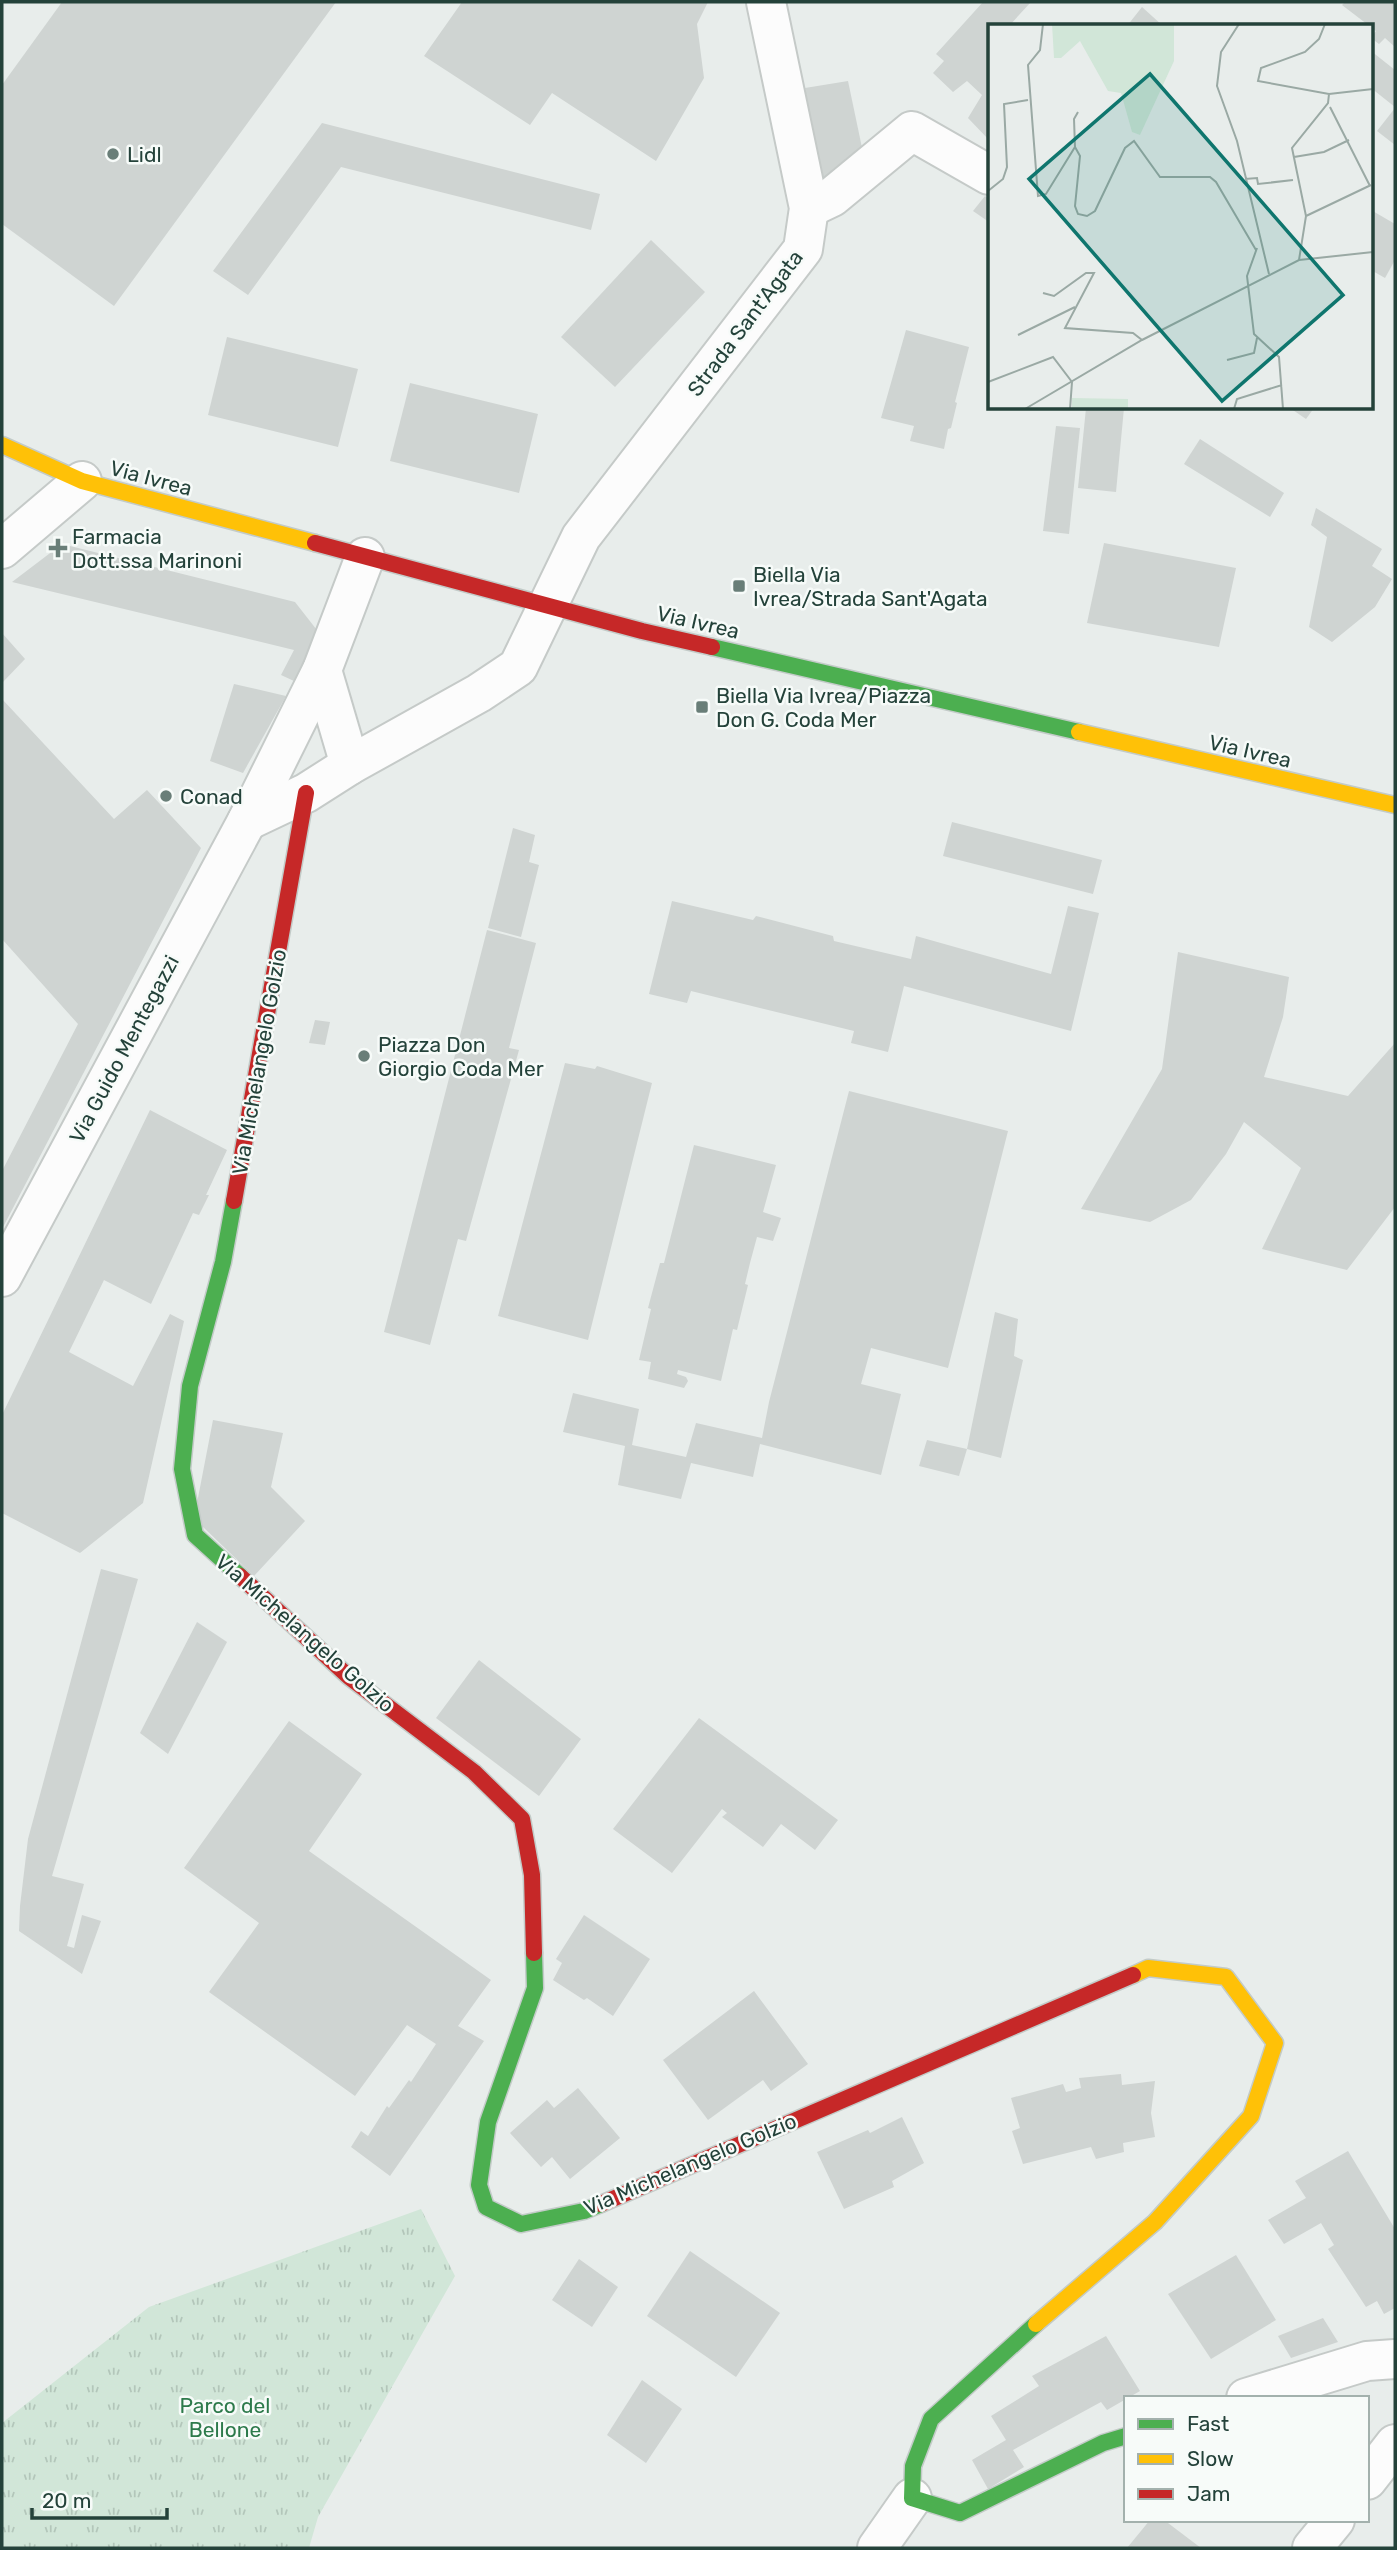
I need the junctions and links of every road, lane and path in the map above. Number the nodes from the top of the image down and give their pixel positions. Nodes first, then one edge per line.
1 (766, 2) edge
2 (988, 174) edge
3 (809, 208) junction
4 (2, 445) edge
5 (82, 481) junction
6 (2, 549) edge
7 (365, 557) junction
8 (549, 606) junction
9 (323, 670) junction
10 (350, 765) junction
11 (306, 793) junction
12 (1395, 806) edge
13 (247, 821) junction
14 (2, 1277) edge
15 (1395, 2359) edge
16 (1253, 2396) edge
17 (1124, 2437) edge
18 (1395, 2444) edge
19 (1369, 2477) edge
20 (912, 2498) junction
21 (1333, 2522) edge
22 (877, 2548) edge
23 (1312, 2548) edge

1 - 3 street, Strada Sant'Agata
2 - 3 street
3 - 8 street, Strada Sant'Agata
4 - 5 street, Via Ivrea
5 - 6 street
5 - 7 street, Via Ivrea
7 - 8 street, Via Ivrea
7 - 9 street, Via Guido Mentegazzi
8 - 10 street
8 - 12 street, Via Ivrea
9 - 10 street
9 - 13 street, Via Guido Mentegazzi
10 - 11 street
11 - 13 street
11 - 20 street, Via Michelangelo Golzio
13 - 14 street, Via Guido Mentegazzi
15 - 16 street
17 - 20 street
18 - 19 street
20 - 22 street
21 - 23 street

